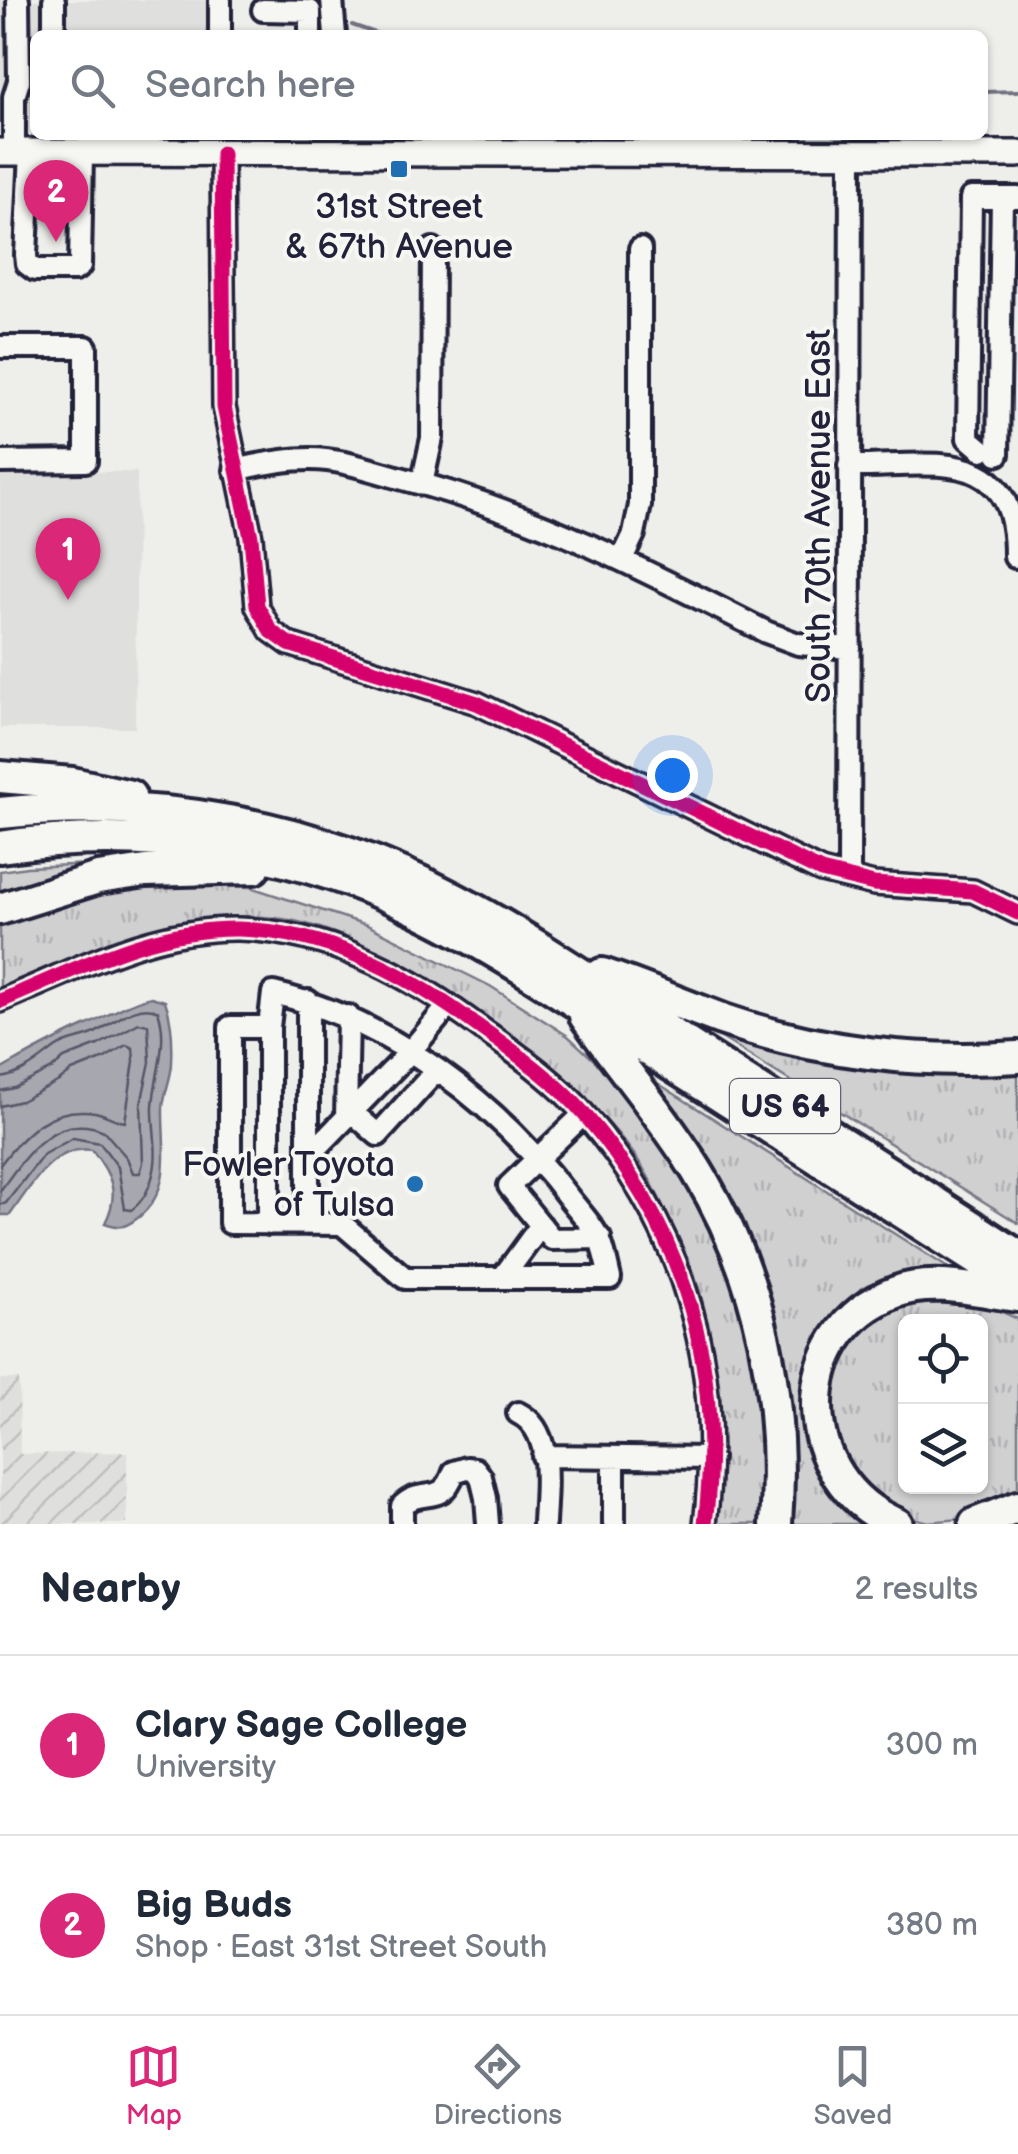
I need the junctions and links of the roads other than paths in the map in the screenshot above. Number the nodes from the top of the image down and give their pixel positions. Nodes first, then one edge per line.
1 (18, 0) edge
2 (54, 0) edge
3 (220, 0) edge
4 (332, 0) edge
5 (263, 10) dead end
6 (54, 30) edge
7 (220, 30) edge
8 (310, 30) edge
9 (334, 30) edge
10 (7, 97) edge
11 (335, 144) edge
12 (68, 147) edge
13 (216, 147) edge
14 (15, 152) edge
15 (851, 154) junction
16 (1018, 154) edge
17 (1010, 198) edge
18 (640, 248) dead end
19 (433, 249) dead end
20 (0, 347) edge
21 (999, 454) edge
22 (0, 462) edge
23 (849, 466) junction
24 (235, 470) junction
25 (973, 471) junction
26 (422, 484) junction
27 (1015, 557) dead end
28 (622, 559) junction
29 (850, 648) junction
30 (0, 776) edge
31 (0, 813) edge
32 (250, 824) junction
33 (0, 846) edge
34 (302, 866) junction
35 (849, 878) junction
36 (0, 910) edge
37 (1018, 913) edge
38 (552, 957) junction
39 (0, 1001) edge
40 (308, 1001) junction
41 (448, 1005) junction
42 (578, 1005) junction
43 (348, 1016) junction
44 (269, 1027) junction
45 (409, 1053) junction
46 (1018, 1057) edge
47 (436, 1071) junction
48 (584, 1114) junction
49 (349, 1115) junction
50 (308, 1157) junction
51 (540, 1158) junction
52 (308, 1191) junction
53 (269, 1224) junction
54 (308, 1224) junction
55 (342, 1224) junction
56 (541, 1226) junction
57 (600, 1238) junction
58 (1018, 1256) edge
59 (503, 1277) junction
60 (1018, 1286) edge
61 (1018, 1296) edge
62 (518, 1413) dead end
63 (543, 1456) junction
64 (614, 1457) junction
65 (711, 1458) junction
66 (1018, 1510) edge
67 (402, 1524) edge
68 (488, 1524) edge
69 (544, 1524) edge
70 (614, 1524) edge
71 (705, 1524) edge
72 (776, 1524) edge
73 (898, 1524) edge
74 (975, 1524) edge
75 (1006, 1524) edge

1 - 10 street
2 - 6 street
3 - 7 street
4 - 9 street
5 - 8 street
10 - 14 street
11 - 13 main road
11 - 15 main road
12 - 13 main road
12 - 14 main road
12 - 14 street
13 - 24 street
15 - 16 main road
15 - 23 street, South 70th Avenue East
17 - 21 street
17 - 21 street
18 - 28 street
19 - 26 street
20 - 22 street
21 - 25 street
23 - 25 street
23 - 29 street, South 70th Avenue East
24 - 26 street
24 - 35 street
25 - 27 street
26 - 28 street
28 - 29 street
29 - 35 street, South 70th Avenue East
30 - 32 highway
31 - 32 highway, US 64
32 - 38 highway, US 64
33 - 34 highway, US 64
34 - 36 highway
34 - 42 highway, US 64
35 - 37 street
38 - 46 highway
38 - 58 highway, US 64
39 - 41 street
40 - 43 street
40 - 44 street
40 - 50 street
41 - 45 street
41 - 48 street
42 - 60 highway, US 64
42 - 72 highway
43 - 45 street
43 - 49 street
44 - 53 street
44 - 53 street
45 - 47 street
45 - 49 street
47 - 49 street
47 - 51 street
48 - 51 street
48 - 65 street
49 - 50 street
50 - 52 street
51 - 56 street
51 - 57 street
52 - 54 street
52 - 55 street
53 - 54 street
54 - 55 street
55 - 59 street
56 - 57 street
56 - 59 street
57 - 59 street
61 - 73 highway
62 - 63 street
63 - 64 street
63 - 69 street
64 - 65 street
64 - 70 street
65 - 71 street
66 - 74 highway
66 - 75 highway
67 - 68 street

